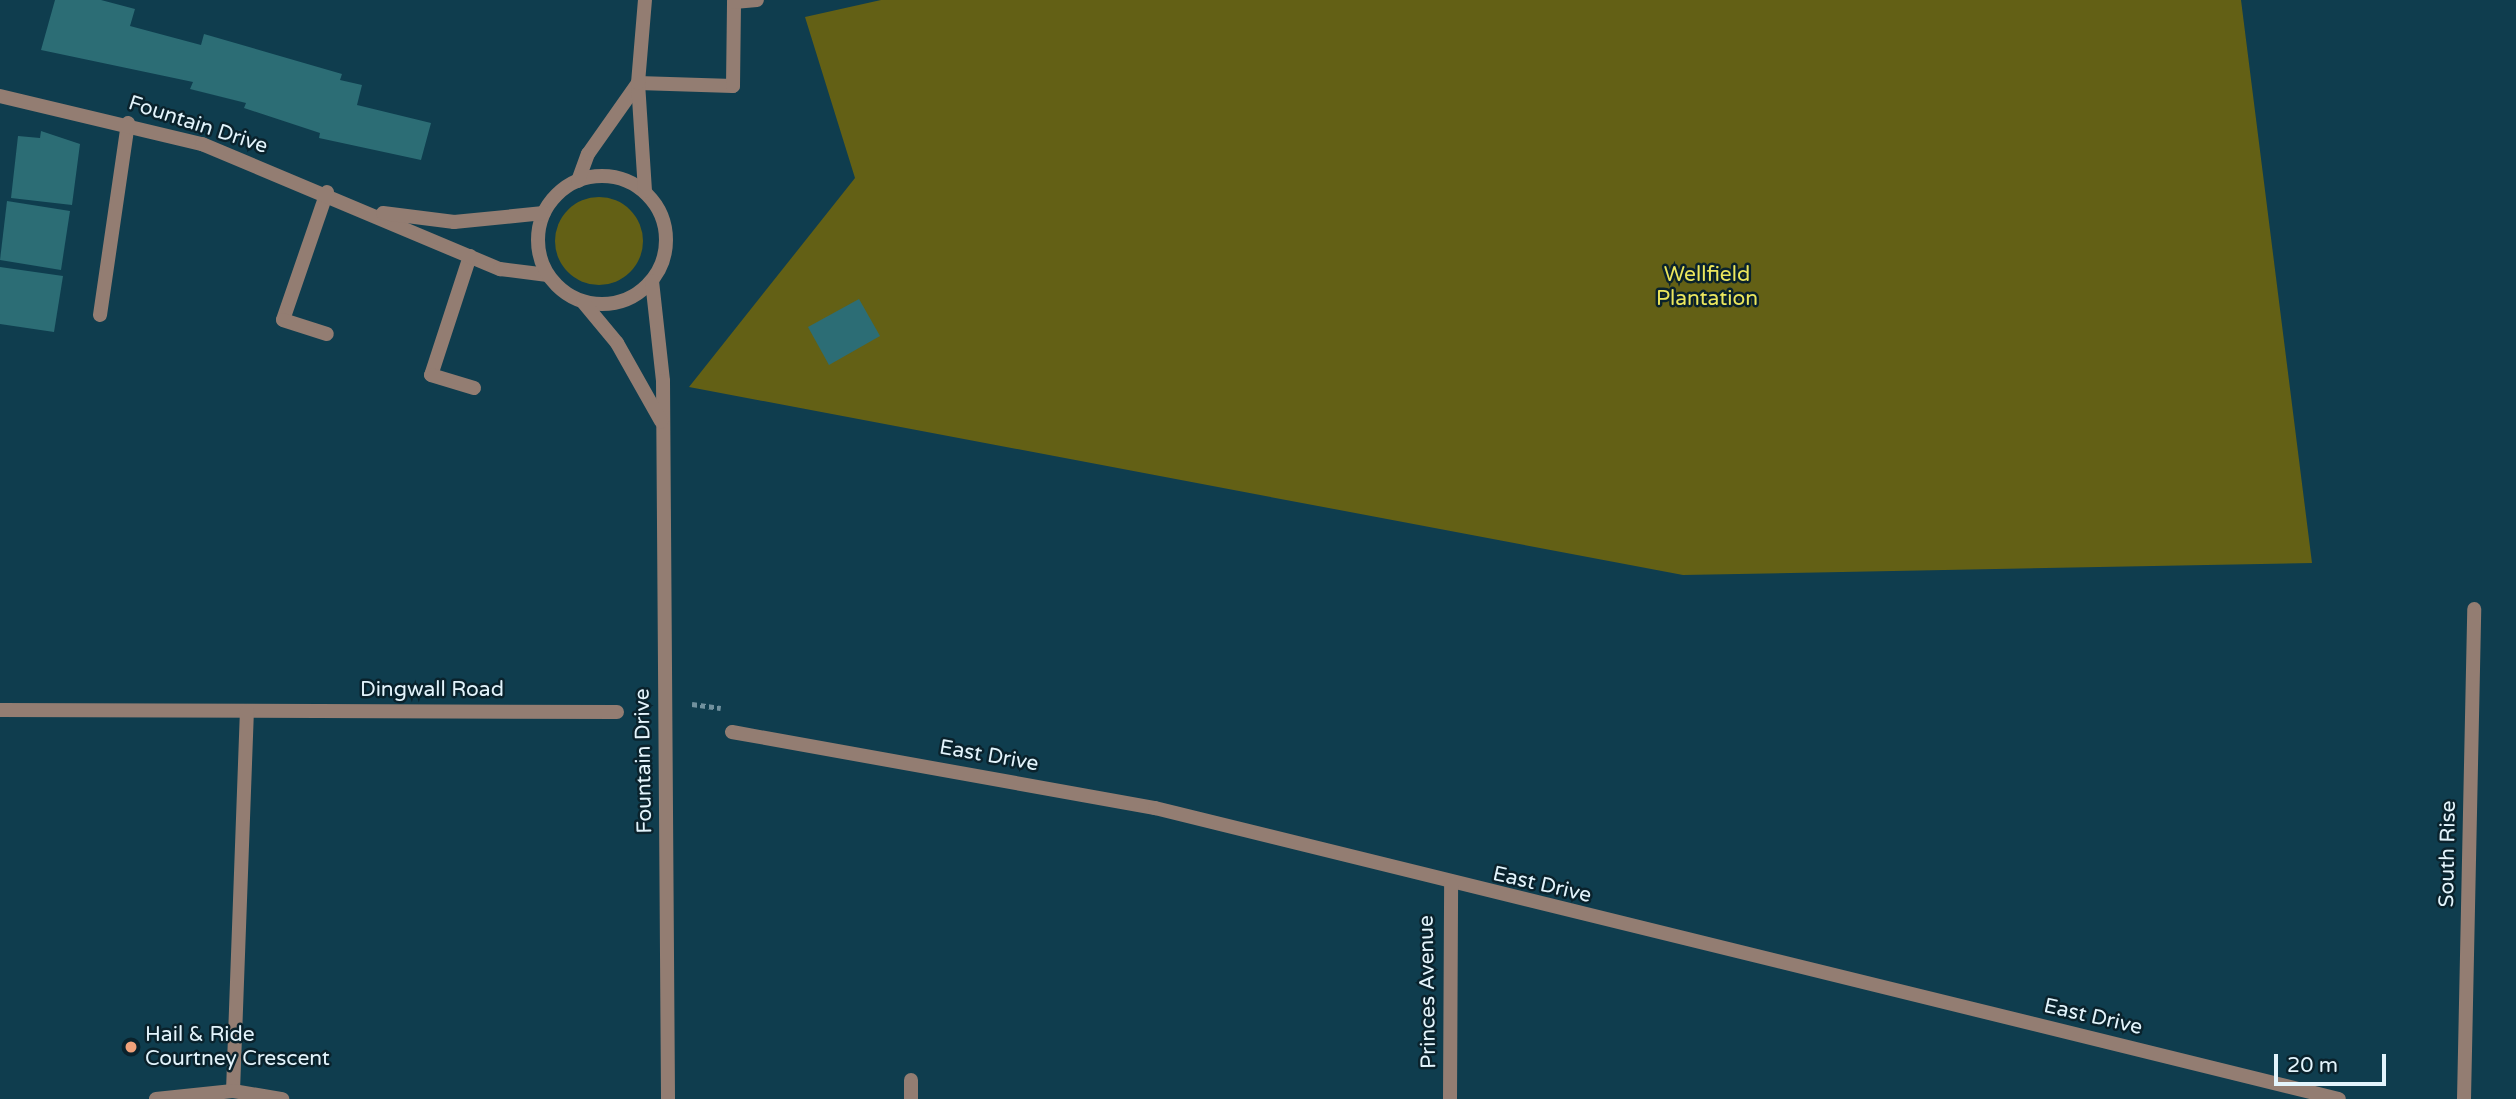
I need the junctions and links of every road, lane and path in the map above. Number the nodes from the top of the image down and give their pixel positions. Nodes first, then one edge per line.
1 (645, 0) edge
2 (757, 0) edge
3 (638, 83) junction
4 (0, 96) edge
5 (128, 123) junction
6 (578, 181) junction
7 (645, 191) junction
8 (327, 192) junction
9 (378, 212) junction
10 (544, 213) junction
11 (470, 256) junction
12 (548, 275) junction
13 (652, 281) junction
14 (583, 302) junction
15 (100, 315) dead end
16 (327, 334) dead end
17 (474, 388) dead end
18 (661, 422) junction
19 (2474, 609) dead end
20 (0, 710) edge
21 (247, 711) junction
22 (617, 712) dead end
23 (732, 732) dead end
24 (1451, 885) junction
25 (911, 1080) dead end
26 (233, 1091) junction
27 (156, 1099) edge
28 (282, 1099) edge
29 (668, 1099) edge
30 (911, 1099) edge
31 (1450, 1099) edge
32 (2339, 1099) edge
33 (2464, 1099) edge

1 - 3 street
2 - 3 street
3 - 6 street
3 - 7 street
4 - 5 street, Fountain Drive
5 - 8 street, Fountain Drive
5 - 15 street
6 - 7 street
6 - 10 street
7 - 13 street
8 - 9 street, Fountain Drive
8 - 16 street
9 - 10 street, Fountain Drive
9 - 11 street, Fountain Drive
10 - 12 street
11 - 12 street, Fountain Drive
11 - 17 street
12 - 14 street
13 - 14 street
13 - 18 street, Fountain Drive
14 - 18 street, Fountain Drive
18 - 29 street, Fountain Drive
19 - 33 street, South Rise
20 - 21 street, Dingwall Road
21 - 22 street, Dingwall Road
21 - 26 street
23 - 24 street, East Drive
24 - 31 street, Princes Avenue
24 - 32 street, East Drive
25 - 30 street
26 - 27 street
26 - 28 street

